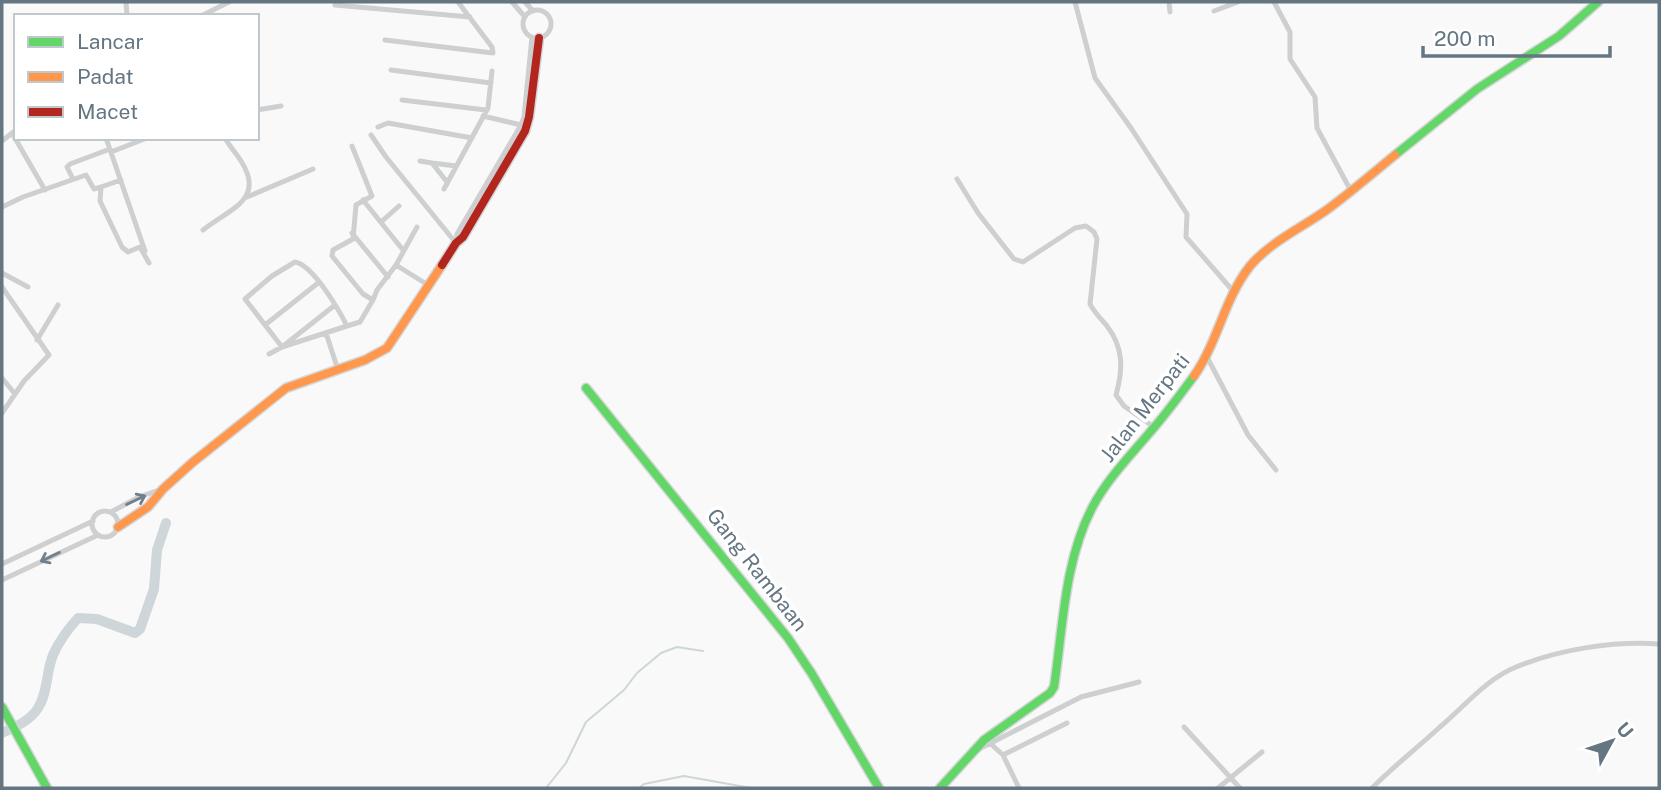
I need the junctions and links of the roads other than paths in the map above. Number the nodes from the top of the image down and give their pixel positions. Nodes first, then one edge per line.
1 (229, 2) edge
2 (458, 2) edge
3 (512, 2) edge
4 (525, 2) edge
5 (1075, 2) edge
6 (1169, 2) edge
7 (1238, 2) edge
8 (1275, 2) edge
9 (1598, 2) edge
10 (335, 5) dead end
11 (533, 10) junction
12 (1214, 11) dead end
13 (1170, 12) dead end
14 (205, 14) edge
15 (470, 17) junction
16 (525, 17) junction
17 (535, 37) junction
18 (385, 40) dead end
19 (391, 70) dead end
20 (492, 71) dead end
21 (491, 83) junction
22 (402, 100) dead end
23 (281, 106) dead end
24 (259, 110) edge
25 (485, 113) junction
26 (521, 125) junction
27 (378, 127) dead end
28 (14, 131) edge
29 (371, 135) dead end
30 (472, 138) junction
31 (19, 140) edge
32 (107, 140) edge
33 (138, 140) edge
34 (226, 140) edge
35 (2, 141) edge
36 (352, 146) dead end
37 (110, 151) junction
38 (420, 161) dead end
39 (432, 163) junction
40 (456, 166) junction
41 (313, 169) dead end
42 (73, 179) junction
43 (121, 180) junction
44 (957, 180) dead end
45 (447, 182) junction
46 (101, 187) junction
47 (444, 189) dead end
48 (45, 190) junction
49 (1351, 191) junction
50 (247, 197) junction
51 (363, 200) junction
52 (399, 206) dead end
53 (2, 207) edge
54 (381, 222) junction
55 (417, 227) dead end
56 (203, 230) dead end
57 (352, 233) junction
58 (456, 243) junction
59 (403, 250) junction
60 (396, 265) junction
61 (2, 273) edge
62 (388, 277) junction
63 (318, 283) junction
64 (428, 285) junction
65 (2, 287) edge
66 (28, 287) dead end
67 (1233, 291) junction
68 (373, 300) junction
69 (58, 305) dead end
70 (335, 305) junction
71 (265, 325) junction
72 (347, 326) junction
73 (326, 333) junction
74 (37, 340) junction
75 (282, 347) junction
76 (269, 354) dead end
77 (1207, 357) junction
78 (338, 370) junction
79 (2, 378) edge
80 (586, 388) dead end
81 (15, 394) junction
82 (2, 412) edge
83 (1154, 427) junction
84 (1276, 470) dead end
85 (163, 489) junction
86 (111, 512) junction
87 (93, 521) junction
88 (118, 527) junction
89 (98, 535) junction
90 (2, 564) edge
91 (2, 580) edge
92 (1659, 644) edge
93 (1139, 682) dead end
94 (4, 710) edge
95 (1068, 723) dead end
96 (1184, 727) dead end
97 (991, 744) junction
98 (1262, 752) dead end
99 (971, 753) junction
100 (1003, 755) junction
101 (1230, 778) junction
102 (47, 788) edge
103 (879, 788) edge
104 (940, 788) edge
105 (1019, 788) edge
106 (1218, 788) edge
107 (1240, 788) edge
108 (1372, 788) edge

1 - 14 street
2 - 15 street
3 - 16 street
4 - 11 street
5 - 67 street
6 - 13 street
7 - 12 street
8 - 49 street
9 - 49 street, Jalan Merpati
10 - 15 street
11 - 16 street
11 - 17 street
15 - 18 street
16 - 17 street
17 - 26 street
17 - 58 street
19 - 21 street
20 - 21 street
21 - 25 street
22 - 25 street
23 - 24 street
25 - 26 street
25 - 30 street
26 - 58 street
27 - 30 street
28 - 35 street
29 - 58 street
30 - 40 street
31 - 48 street
32 - 37 street
33 - 37 street
34 - 50 street
36 - 51 street
37 - 42 street
37 - 43 street
38 - 39 street
39 - 40 street
39 - 45 street
40 - 45 street
41 - 50 street
42 - 46 street
42 - 48 street
43 - 46 street
43 - 46 street
44 - 83 street
45 - 47 street
48 - 53 street
49 - 67 street, Jalan Merpati
50 - 56 street
51 - 54 street
51 - 57 street
52 - 54 street
54 - 59 street
55 - 59 street
57 - 62 street
57 - 68 street
58 - 64 street
59 - 60 street
60 - 62 street
60 - 64 street
61 - 66 street
62 - 68 street
63 - 70 street
63 - 71 street
63 - 71 street
64 - 78 street
65 - 74 street
67 - 77 street, Jalan Merpati
68 - 72 street
69 - 74 street
70 - 72 street
70 - 75 street
71 - 75 street
72 - 73 street
73 - 75 street
73 - 78 street
74 - 81 street
75 - 76 street
77 - 83 street, Jalan Merpati
77 - 84 street
78 - 85 street
79 - 81 street
80 - 103 street, Gang Rambaan
81 - 82 street
83 - 99 street, Jalan Merpati
86 -> 85 street
85 - 88 street
86 - 87 street
86 - 88 street
87 - 89 street
87 - 90 street
88 - 89 street
89 -> 91 street
92 - 108 street
93 - 97 street
94 - 102 street
95 - 100 street
96 - 101 street
97 - 99 street
97 - 100 street
98 - 101 street
99 - 104 street, Jalan Merpati
100 - 105 street
101 - 106 street
101 - 107 street

